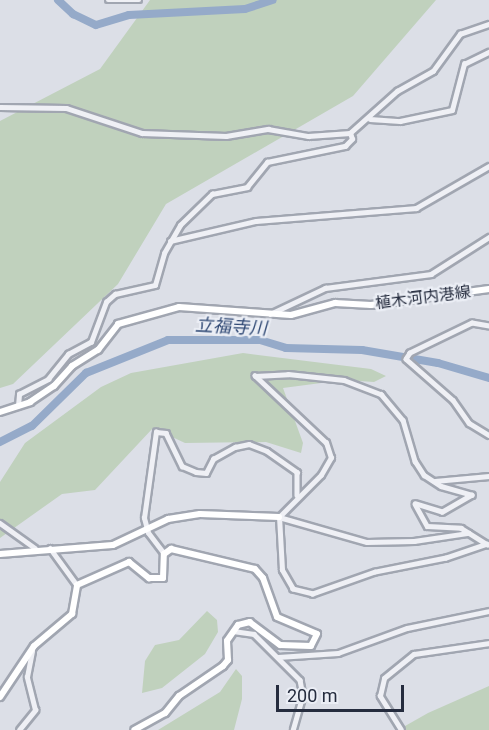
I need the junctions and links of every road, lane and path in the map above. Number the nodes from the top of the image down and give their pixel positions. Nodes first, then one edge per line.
1 (108, 0) edge
2 (139, 0) edge
3 (489, 24) edge
4 (489, 52) edge
5 (0, 108) edge
6 (370, 119) junction
7 (350, 133) junction
8 (489, 166) edge
9 (489, 237) edge
10 (170, 241) junction
11 (489, 289) edge
12 (270, 315) junction
13 (489, 326) edge
14 (18, 406) junction
15 (0, 412) edge
16 (489, 435) edge
17 (489, 476) edge
18 (435, 482) junction
19 (297, 495) junction
20 (279, 517) junction
21 (0, 522) edge
22 (146, 529) junction
23 (468, 533) junction
24 (50, 548) junction
25 (35, 549) junction
26 (0, 554) edge
27 (164, 554) junction
28 (77, 585) junction
29 (489, 611) edge
30 (233, 631) junction
31 (489, 643) edge
32 (34, 646) junction
33 (278, 657) junction
34 (0, 697) edge
35 (19, 730) edge
36 (134, 730) edge
37 (293, 730) edge
38 (401, 730) edge

1 - 2 street
3 - 6 street
4 - 6 street
5 - 7 street
6 - 7 street
7 - 10 street
8 - 10 street
9 - 12 street
10 - 14 street
11 - 12 main road, 植木河内港線
12 - 14 main road, 植木河内港線
13 - 16 street
14 - 15 main road, 植木河内港線
17 - 18 street
18 - 19 street
18 - 23 street
19 - 20 street
19 - 22 street
20 - 22 main road
20 - 23 street
20 - 23 street
21 - 25 street
22 - 24 main road
22 - 27 street
24 - 25 main road
24 - 28 street
25 - 26 main road
27 - 28 main road
27 - 30 main road
28 - 32 main road
29 - 33 street
30 - 33 street
30 - 36 main road
31 - 38 street
32 - 34 main road
32 - 35 street
33 - 37 street

